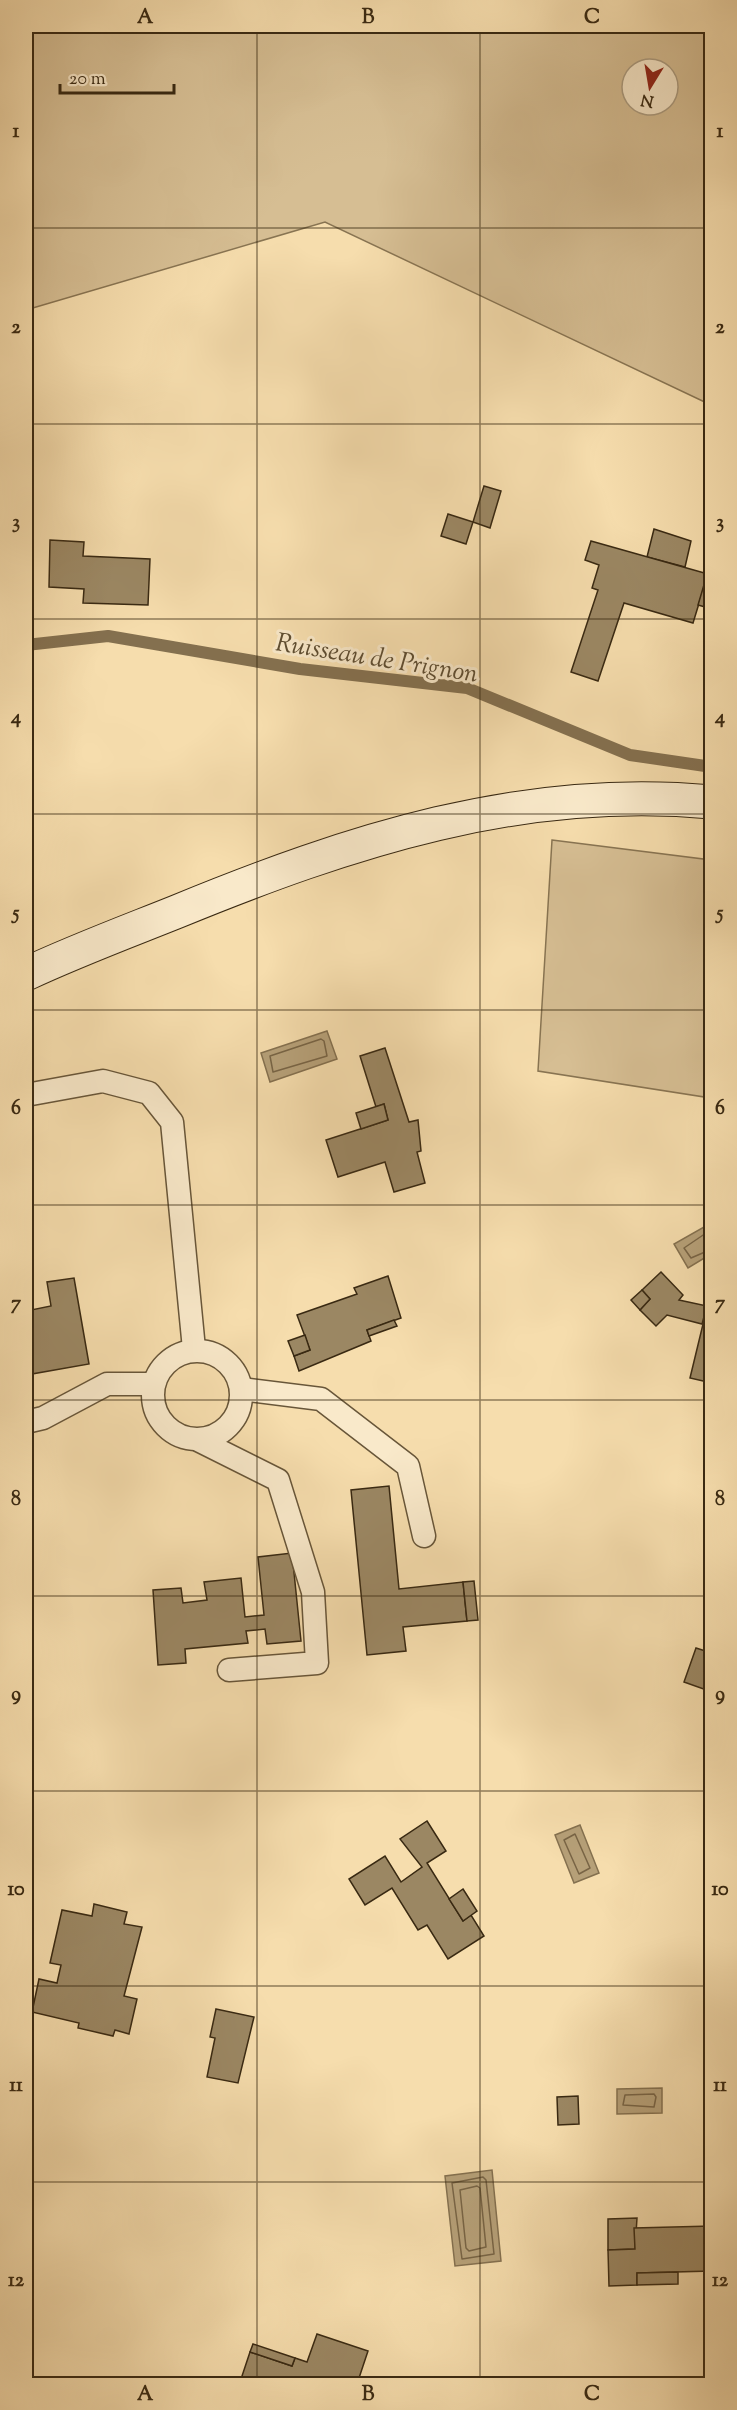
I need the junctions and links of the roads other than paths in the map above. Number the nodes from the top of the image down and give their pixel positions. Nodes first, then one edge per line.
1 (711, 802) edge
2 (26, 974) edge
3 (26, 1095) edge
4 (194, 1349) junction
5 (152, 1384) junction
6 (241, 1389) junction
7 (26, 1422) edge
8 (200, 1441) junction
9 (424, 1536) dead end
10 (229, 1670) dead end

1 - 2 main road
3 - 4 lane
4 - 5 lane
4 - 6 lane
5 - 7 lane
5 - 8 lane
6 - 8 lane
6 - 9 lane
8 - 10 lane

